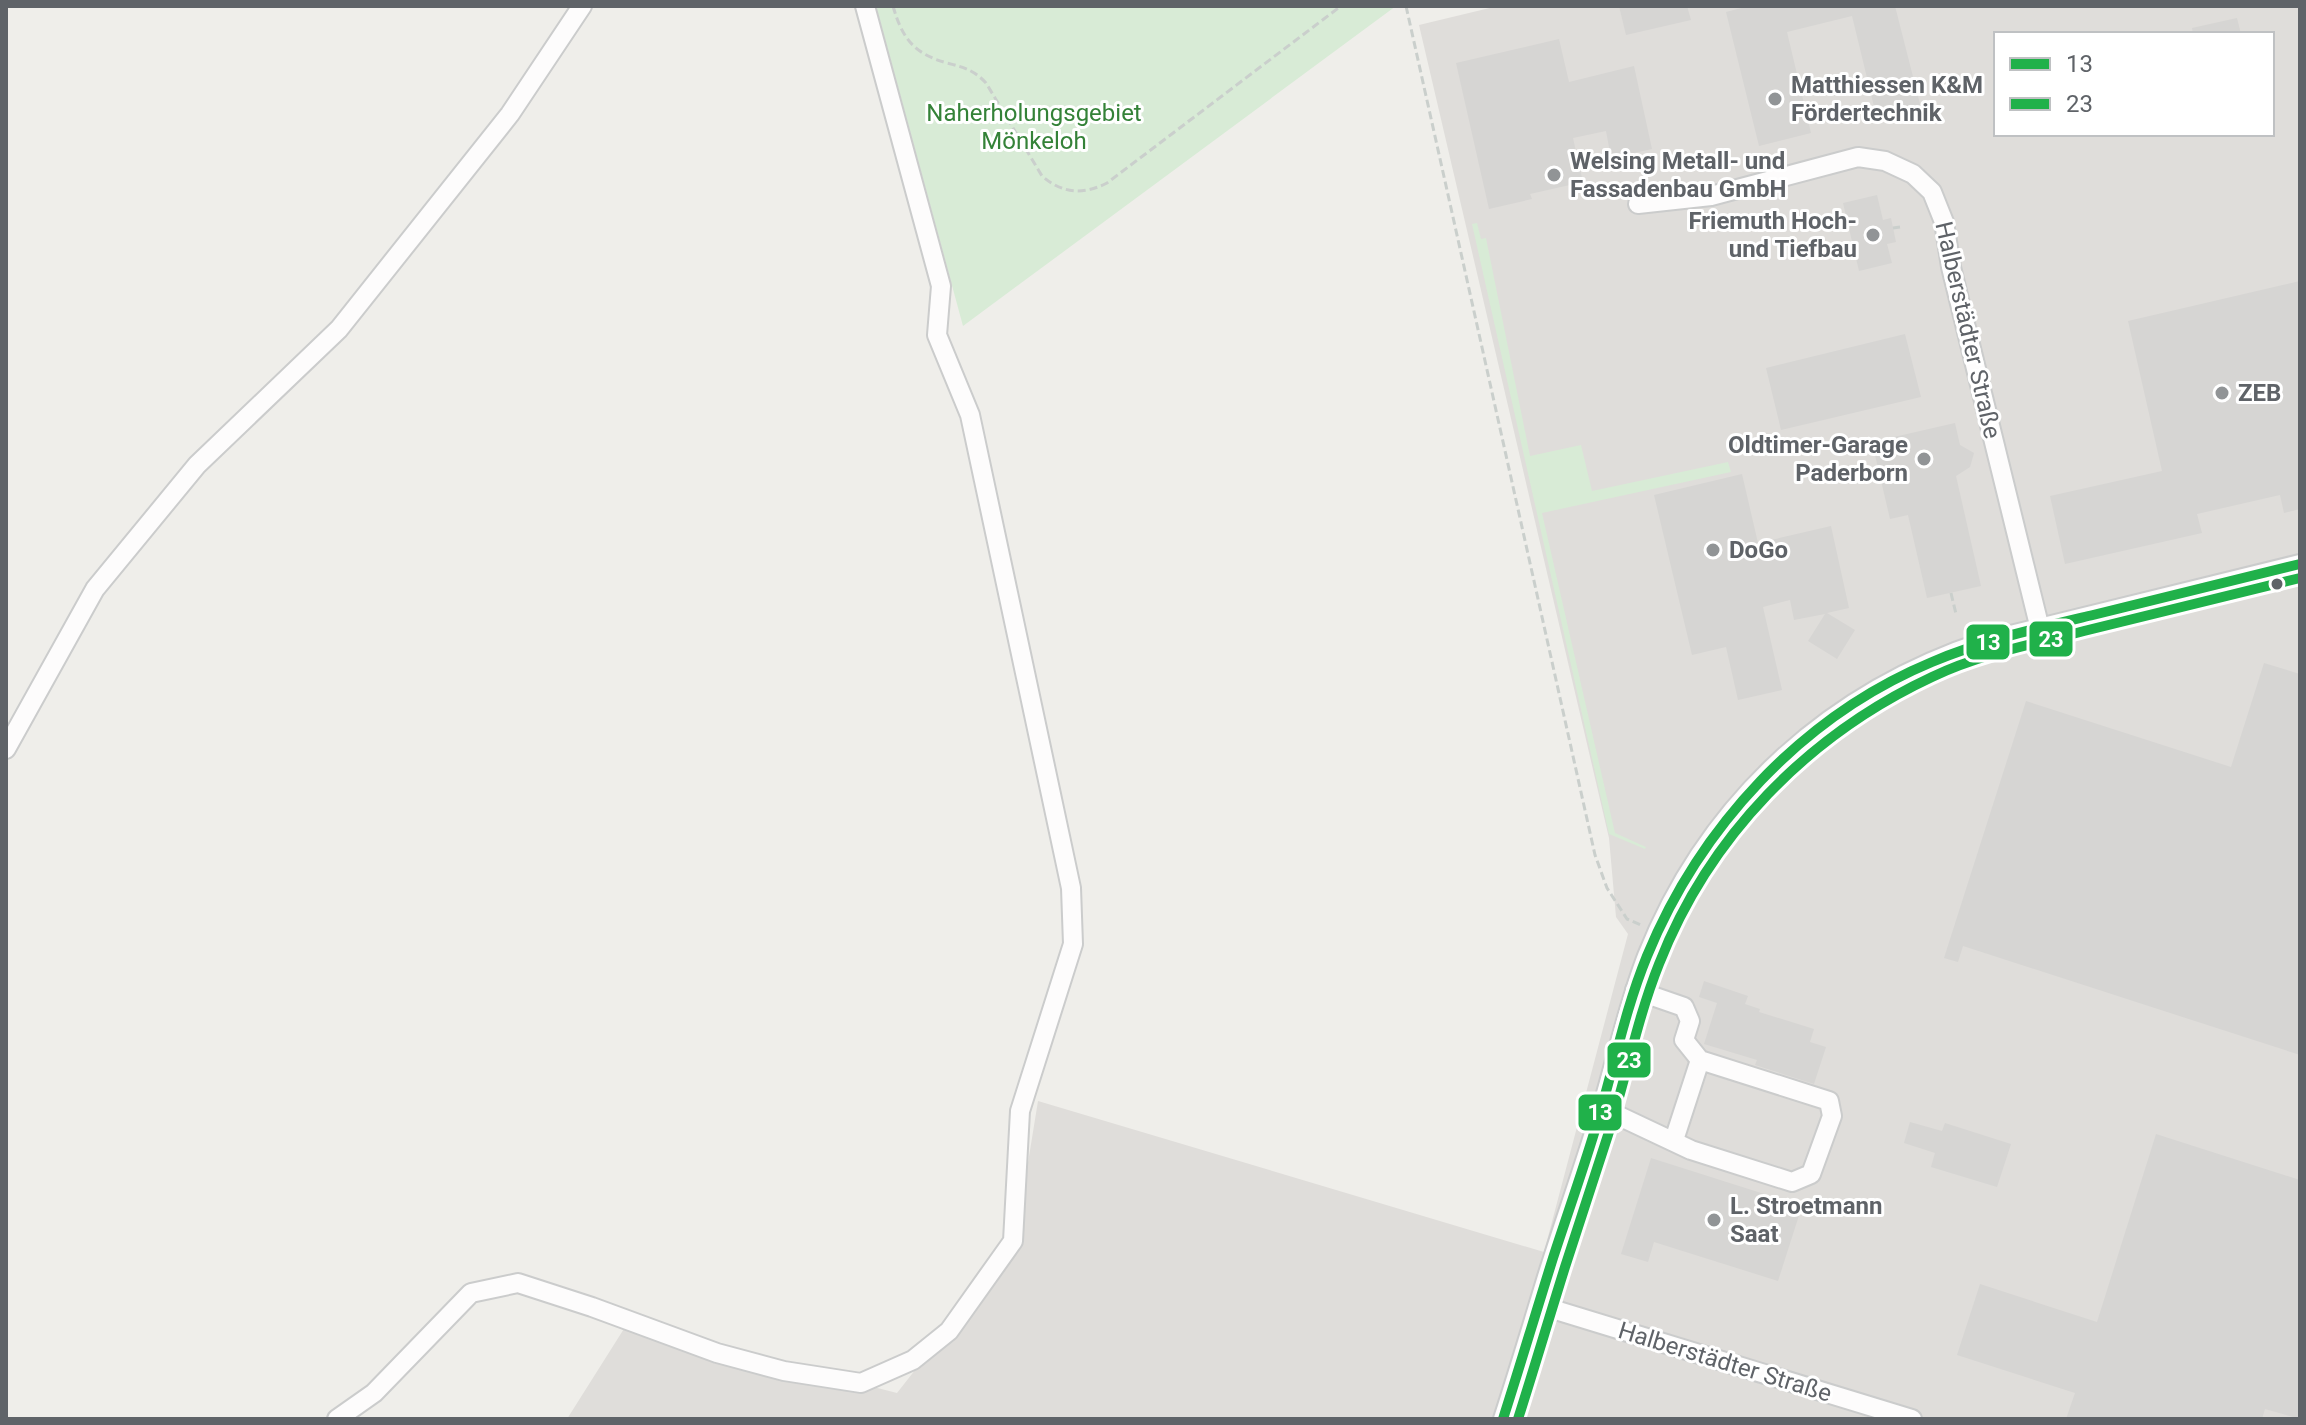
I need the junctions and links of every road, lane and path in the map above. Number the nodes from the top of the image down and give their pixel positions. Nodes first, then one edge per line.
1 (582, 6) edge
2 (865, 6) edge
3 (893, 6) edge
4 (1341, 6) edge
5 (1406, 6) edge
6 (1638, 204) dead end
7 (1900, 227) dead end
8 (1893, 228) dead end
9 (2300, 564) edge
10 (1951, 593) dead end
11 (1956, 614) dead end
12 (2040, 629) junction
13 (6, 749) edge
14 (1658, 932) junction
15 (1635, 990) junction
16 (1700, 1060) junction
17 (1602, 1108) junction
18 (1674, 1140) junction
19 (1539, 1305) junction
20 (337, 1419) edge
21 (1503, 1419) edge
22 (1912, 1419) edge

1 - 13 street
2 - 20 street
3 - 4 path
5 - 14 path
6 - 12 street, Halberstädter Straße
7 - 8 path
9 - 12 street
10 - 11 path
12 - 14 street
14 - 15 street
15 - 16 street
15 - 17 street
16 - 18 street
16 - 18 street
17 - 18 street
17 - 19 street
19 - 21 street
19 - 22 street, Halberstädter Straße

